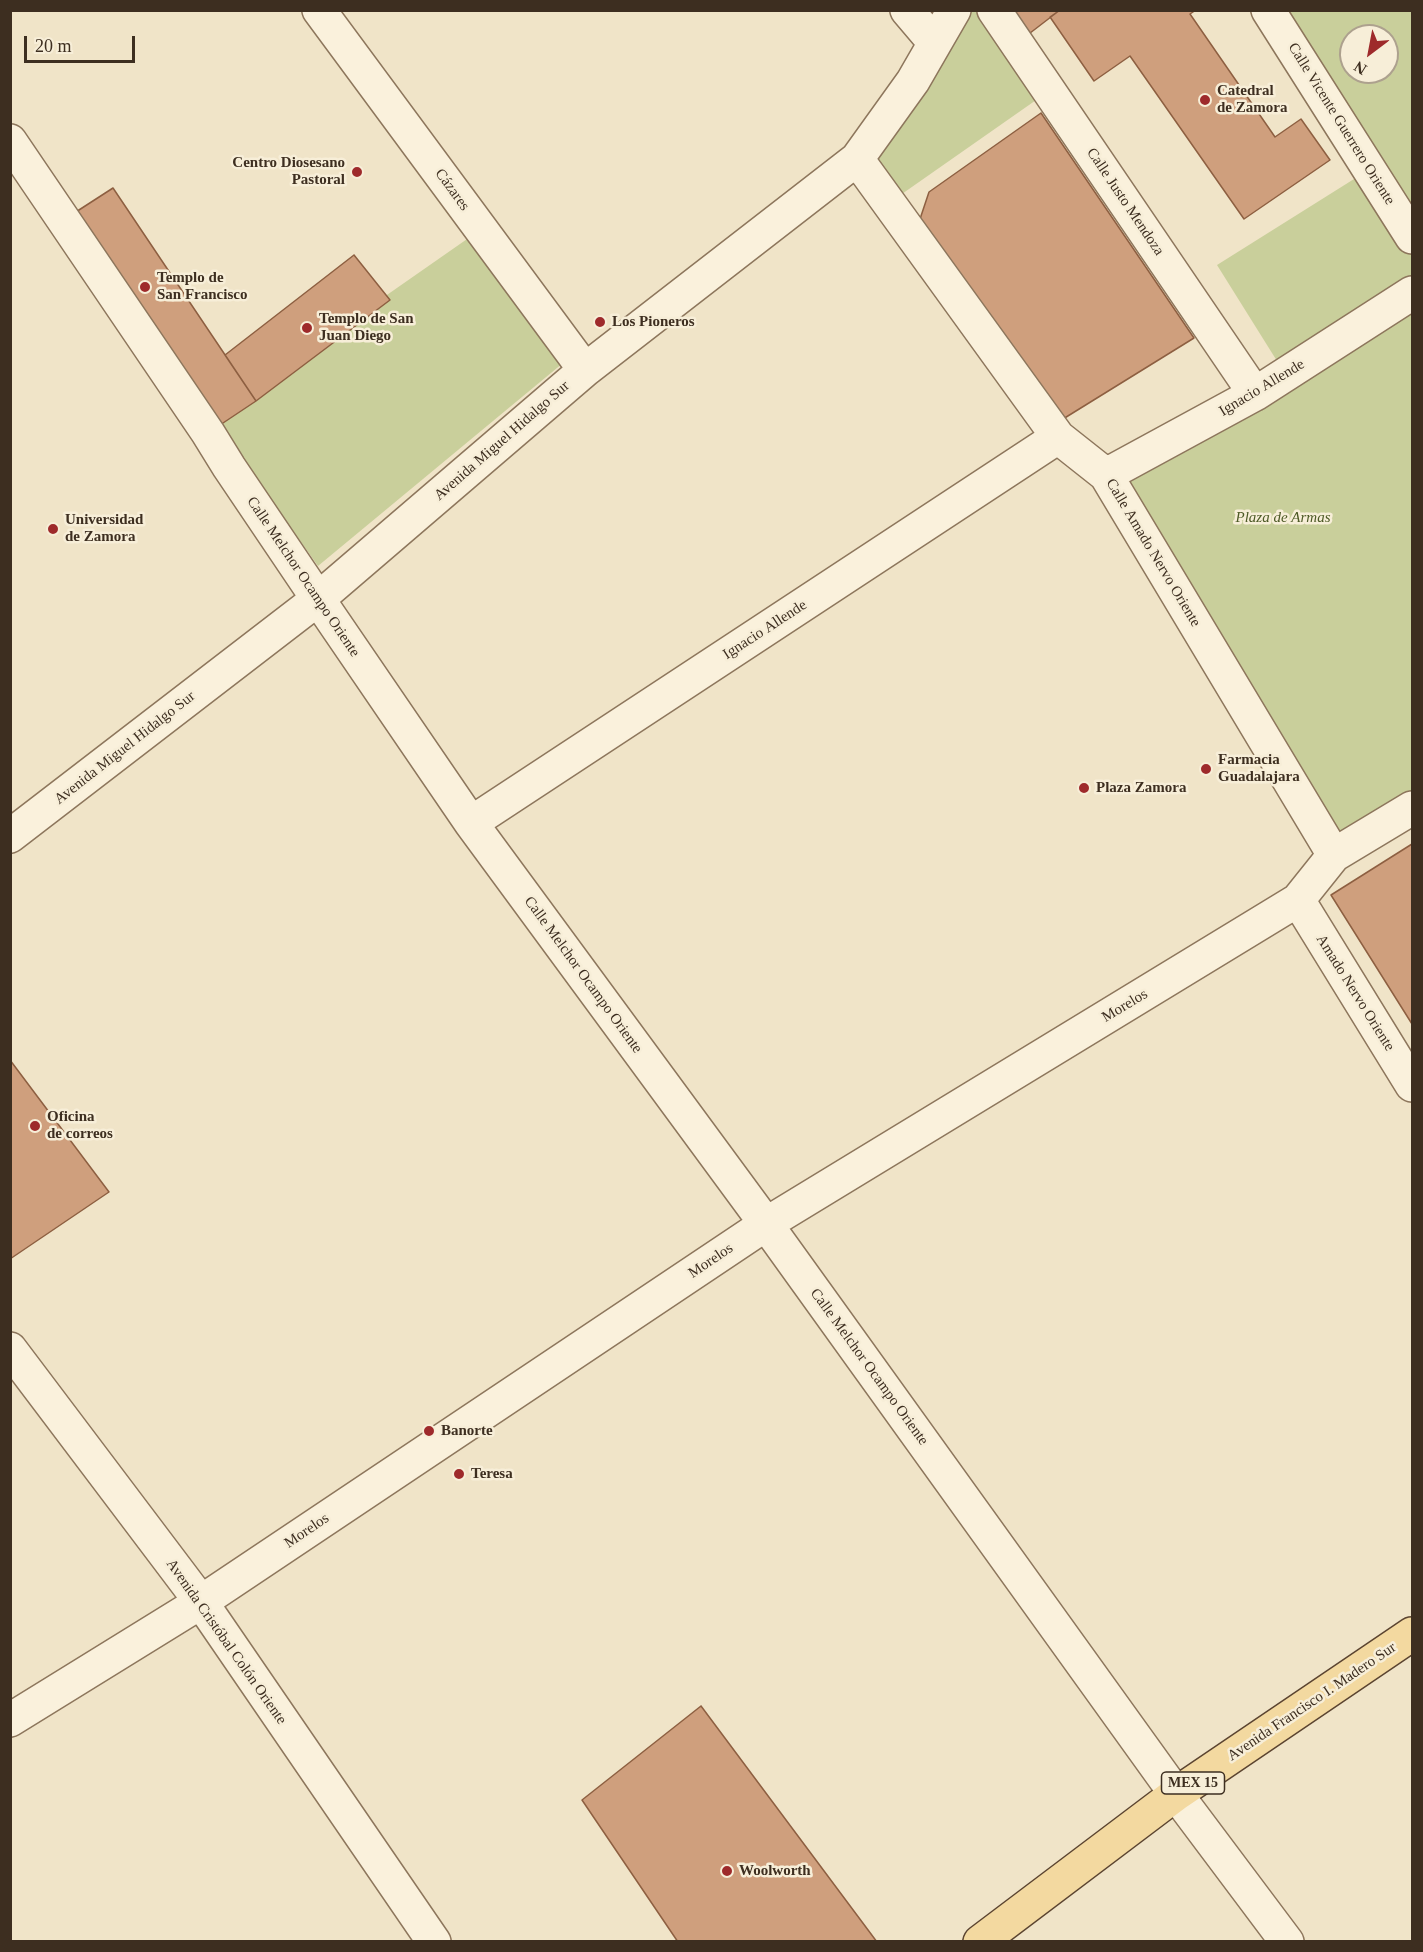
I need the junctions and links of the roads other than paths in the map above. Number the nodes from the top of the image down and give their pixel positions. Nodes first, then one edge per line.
1 (319, 10) edge
2 (907, 10) edge
3 (954, 10) edge
4 (994, 10) edge
5 (1269, 10) edge
6 (935, 43) junction
7 (10, 141) edge
8 (857, 159) junction
9 (1410, 227) edge
10 (1413, 293) edge
11 (585, 370) junction
12 (1255, 394) junction
13 (1058, 437) junction
14 (1106, 475) junction
15 (318, 599) junction
16 (1413, 808) edge
17 (471, 823) junction
18 (10, 836) edge
19 (1334, 855) junction
20 (1298, 900) junction
21 (1413, 1085) edge
22 (766, 1224) junction
23 (10, 1349) edge
24 (201, 1602) junction
25 (1413, 1634) edge
26 (10, 1720) edge
27 (1176, 1794) junction
28 (434, 1941) edge
29 (980, 1941) edge
30 (1287, 1941) edge

1 - 11 street, Cázares
2 - 6 street
3 - 6 street, Avenida Miguel Hidalgo Sur
4 - 12 street, Calle Justo Mendoza
5 - 9 street, Calle Vicente Guerrero Oriente
6 - 8 street, Avenida Miguel Hidalgo Sur
7 - 15 street, Calle Melchor Ocampo Oriente
8 - 11 street, Avenida Miguel Hidalgo Sur
8 - 13 street, Calle Amado Nervo Oriente
10 - 12 street, Ignacio Allende
11 - 15 street, Avenida Miguel Hidalgo Sur
12 - 14 street, Ignacio Allende
13 - 14 street, Calle Amado Nervo Oriente
13 - 17 street, Ignacio Allende
14 - 19 street, Calle Amado Nervo Oriente
15 - 17 street, Calle Melchor Ocampo Oriente
15 - 18 street, Avenida Miguel Hidalgo Sur
16 - 19 street, Morelos
17 - 22 street, Calle Melchor Ocampo Oriente
19 - 20 street, Morelos
20 - 21 street, Amado Nervo Oriente
20 - 22 street, Morelos
22 - 24 street, Morelos
22 - 27 street, Calle Melchor Ocampo Oriente
23 - 24 street, Avenida Cristóbal Colón Oriente
24 - 26 street, Morelos
24 - 28 street, Avenida Cristóbal Colón Oriente
25 - 27 main road, Avenida Francisco I. Madero Sur / MEX 15
27 - 29 main road, Avenida Francisco I. Madero Sur / MEX 15
27 - 30 street, Calle Melchor Ocampo Oriente

